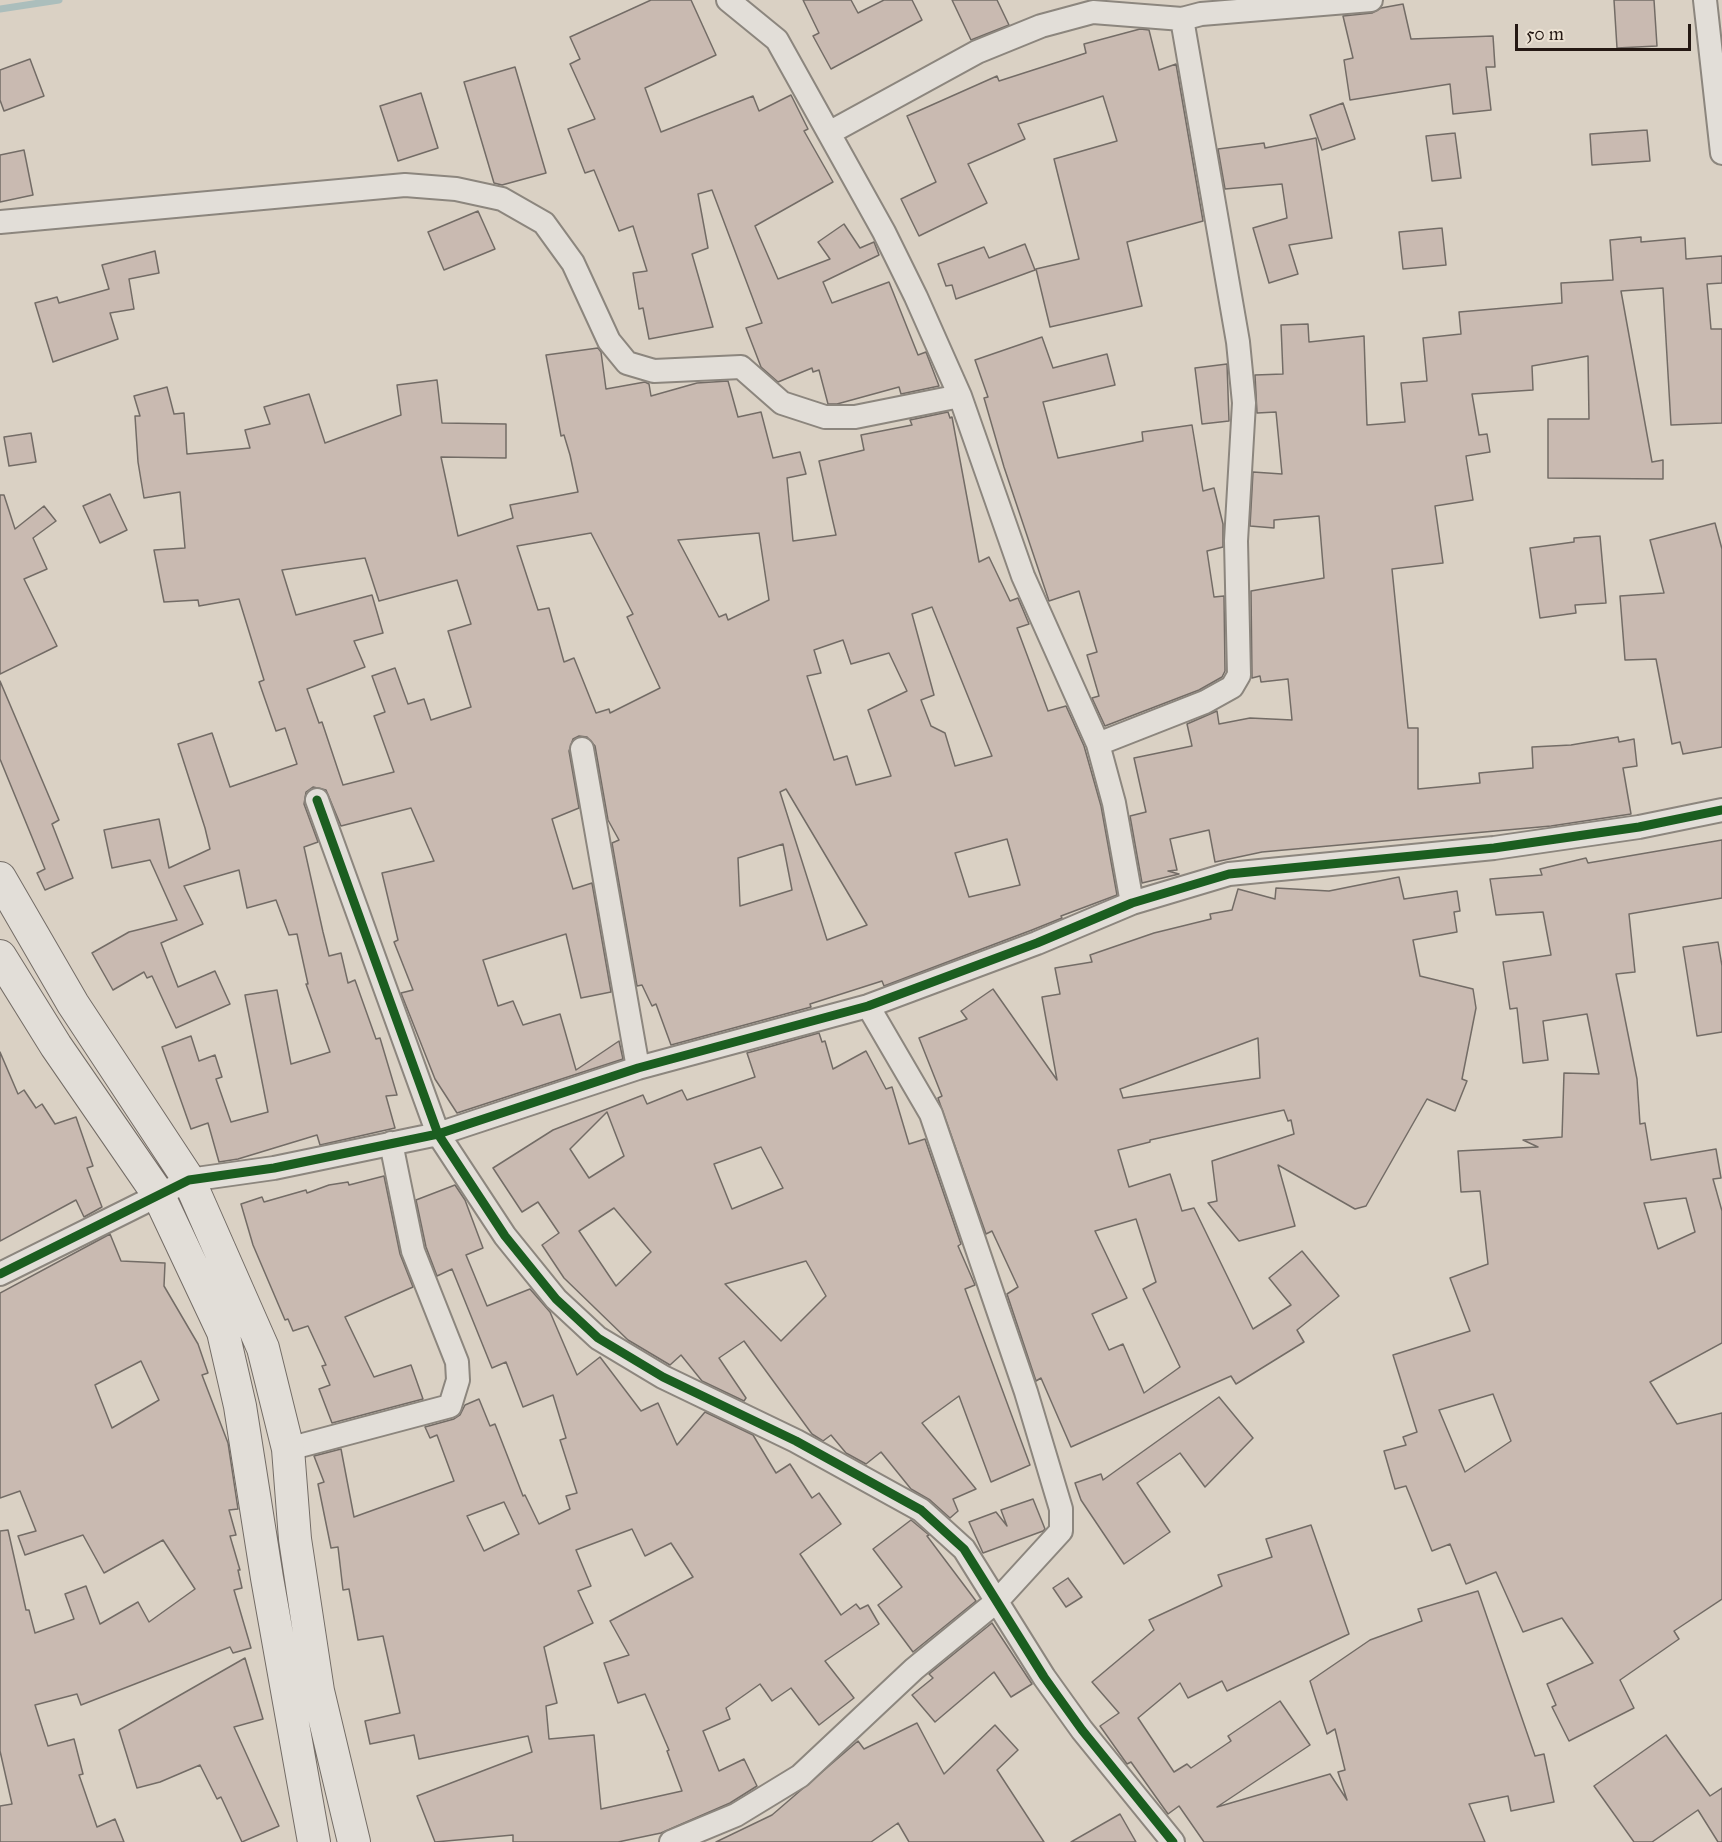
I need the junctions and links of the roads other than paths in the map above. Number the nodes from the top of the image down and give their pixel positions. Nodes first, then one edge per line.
1 (728, 0) edge
2 (1371, 0) edge
3 (1705, 0) edge
4 (1182, 19) junction
5 (829, 133) junction
6 (1722, 153) edge
7 (0, 222) edge
8 (960, 396) junction
9 (1098, 744) junction
10 (582, 749) dead end
11 (317, 800) dead end
12 (1722, 810) edge
13 (0, 878) edge
14 (1132, 903) junction
15 (0, 956) edge
16 (868, 1006) junction
17 (639, 1068) junction
18 (438, 1134) junction
19 (391, 1143) junction
20 (189, 1180) junction
21 (158, 1194) junction
22 (0, 1274) edge
23 (288, 1449) junction
24 (997, 1601) junction
25 (314, 1842) edge
26 (354, 1842) edge
27 (671, 1842) edge
28 (1173, 1842) edge

1 - 5 street
2 - 4 street
3 - 6 street
4 - 5 street
4 - 9 street
5 - 8 street
7 - 8 street
8 - 9 street
9 - 14 street
10 - 17 street
11 - 18 street
12 - 14 street
13 - 20 main road
14 - 16 street
15 - 21 main road
16 - 17 street
16 - 24 street
17 - 18 street
18 - 19 street
18 - 24 street
19 - 20 street
19 - 23 street
20 - 21 street
20 - 23 main road
21 - 22 street
21 - 25 main road
23 - 26 main road
24 - 27 street
24 - 28 street

